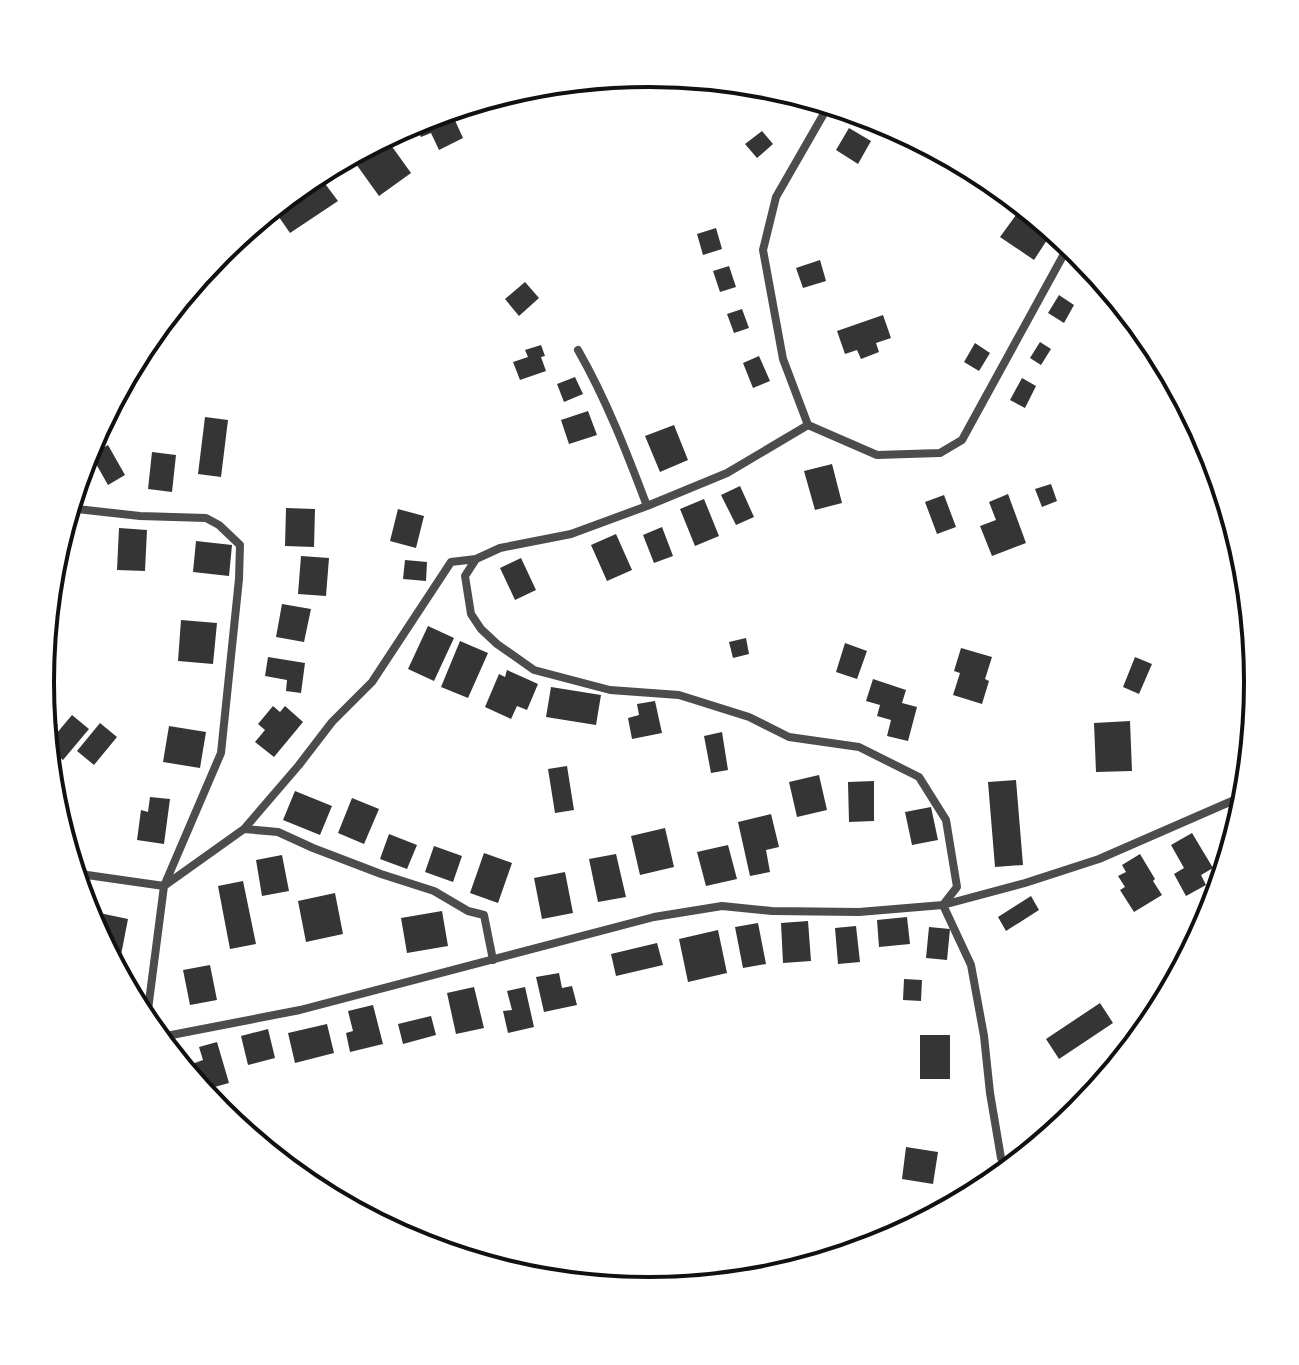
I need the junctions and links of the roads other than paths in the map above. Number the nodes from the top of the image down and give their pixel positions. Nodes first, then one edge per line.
1 (824, 113) edge
2 (1064, 254) edge
3 (578, 350) dead end
4 (808, 425) junction
5 (647, 506) junction
6 (80, 509) edge
7 (476, 559) junction
8 (1234, 800) edge
9 (244, 829) junction
10 (86, 875) edge
11 (164, 886) junction
12 (943, 905) junction
13 (493, 960) junction
14 (149, 1004) edge
15 (170, 1035) edge
16 (1004, 1161) edge

1 - 4 street
2 - 4 street
3 - 5 street
4 - 5 street
5 - 7 street
6 - 11 street
7 - 9 street
7 - 12 street
8 - 12 street
9 - 11 street
9 - 13 street
10 - 11 street
11 - 14 street
12 - 13 street
12 - 16 street
13 - 15 street

